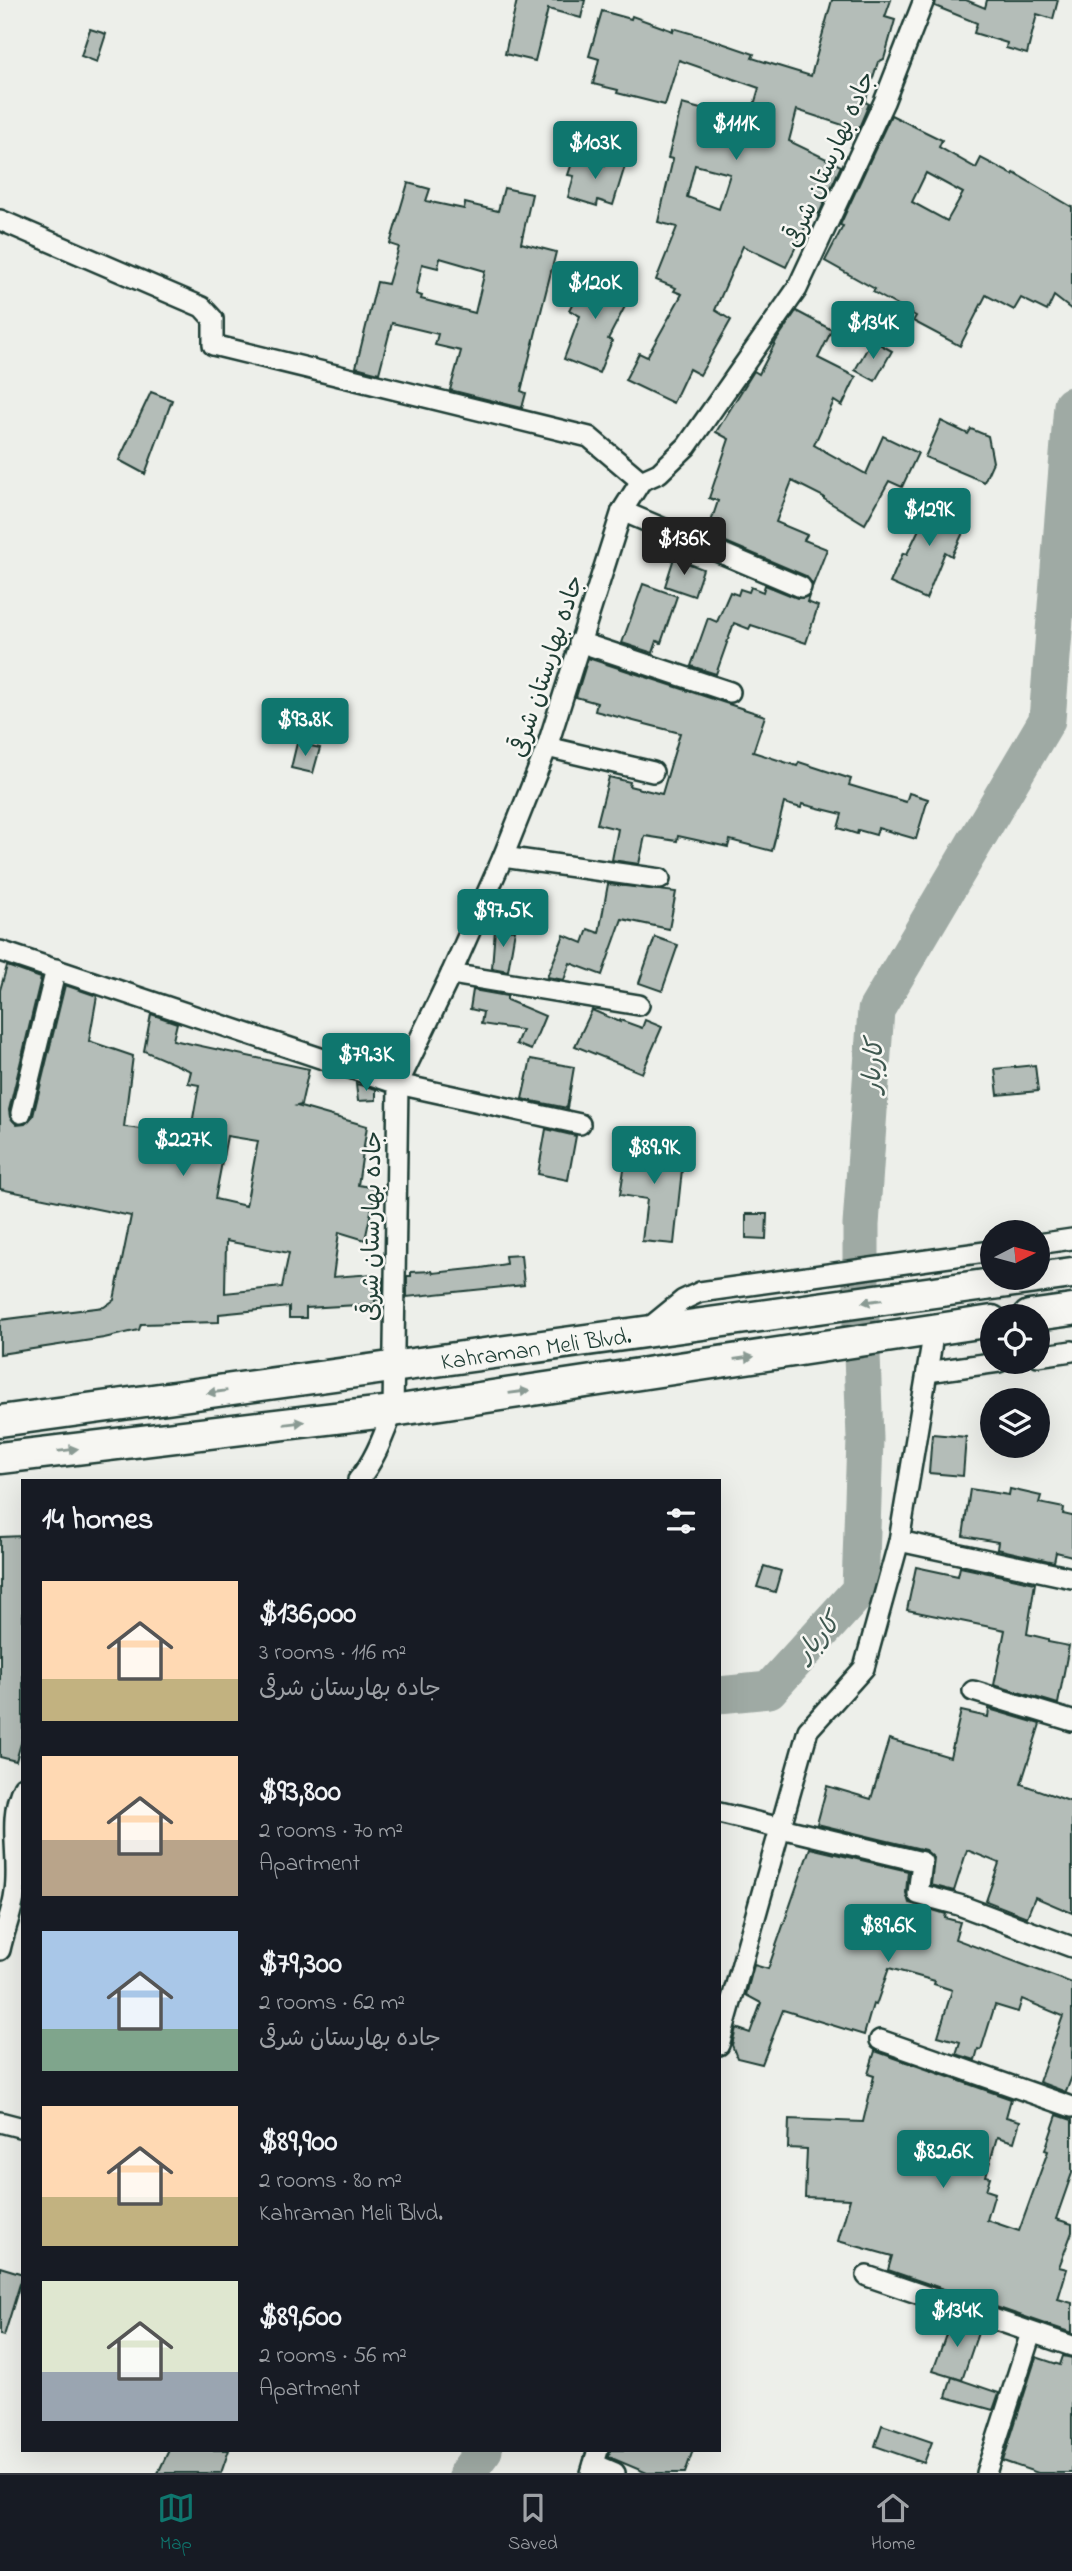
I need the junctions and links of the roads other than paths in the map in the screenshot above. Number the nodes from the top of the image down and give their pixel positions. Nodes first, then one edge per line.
1 (924, 0) edge
2 (0, 220) edge
3 (641, 481) junction
4 (622, 511) junction
5 (801, 587) dead end
6 (579, 642) junction
7 (730, 692) dead end
8 (547, 747) junction
9 (653, 772) dead end
10 (503, 858) junction
11 (660, 879) dead end
12 (0, 951) edge
13 (56, 969) junction
14 (451, 974) junction
15 (639, 1005) dead end
16 (398, 1084) junction
17 (22, 1113) dead end
18 (580, 1124) dead end
19 (1072, 1239) edge
20 (1050, 1242) edge
21 (980, 1253) edge
22 (1072, 1273) edge
23 (1072, 1310) edge
24 (1050, 1313) edge
25 (980, 1323) edge
26 (924, 1332) junction
27 (642, 1333) junction
28 (1072, 1350) edge
29 (1050, 1354) edge
30 (980, 1365) edge
31 (393, 1368) junction
32 (927, 1372) junction
33 (393, 1411) junction
34 (0, 1421) edge
35 (0, 1458) edge
36 (359, 1479) edge
37 (899, 1541) junction
38 (1072, 1578) edge
39 (973, 1691) dead end
40 (1072, 1721) edge
41 (21, 1790) edge
42 (721, 1814) edge
43 (780, 1829) junction
44 (1072, 1947) edge
45 (0, 1950) edge
46 (721, 2038) edge
47 (880, 2040) dead end
48 (1072, 2107) edge
49 (0, 2122) edge
50 (21, 2127) edge
51 (867, 2276) dead end
52 (1031, 2333) junction
53 (1072, 2346) edge
54 (594, 2462) edge
55 (615, 2473) edge
56 (986, 2473) edge

1 - 3 street, جاده بهارستان شرقی
2 - 3 street
3 - 4 street, جاده بهارستان شرقی
4 - 5 street
4 - 6 street, جاده بهارستان شرقی
6 - 7 street
6 - 8 street, جاده بهارستان شرقی
8 - 9 street
8 - 10 street, جاده بهارستان شرقی
10 - 11 street
10 - 14 street, جاده بهارستان شرقی
12 - 13 street
13 - 16 street
13 - 17 street
14 - 15 street
14 - 16 street, جاده بهارستان شرقی
16 - 18 street
16 - 31 street, جاده بهارستان شرقی
19 - 20 street
21 - 27 street
22 -> 27 highway, Kahraman Meli Blvd.
23 - 24 highway
25 - 26 highway, Kahraman Meli Blvd.
26 - 32 street
33 -> 26 highway, Kahraman Meli Blvd.
27 - 31 highway, Kahraman Meli Blvd.
28 - 29 street
30 - 32 street
31 - 33 street, جاده بهارستان شرقی
31 -> 34 highway, Kahraman Meli Blvd.
32 - 37 street
35 -> 33 highway, Kahraman Meli Blvd.
33 - 36 street
37 - 38 street
37 - 43 street
39 - 40 street
41 - 45 street
42 - 43 street
43 - 44 street
43 - 46 street
47 - 48 street
49 - 50 street
51 - 52 street
52 - 53 street
52 - 56 street
54 - 55 street

